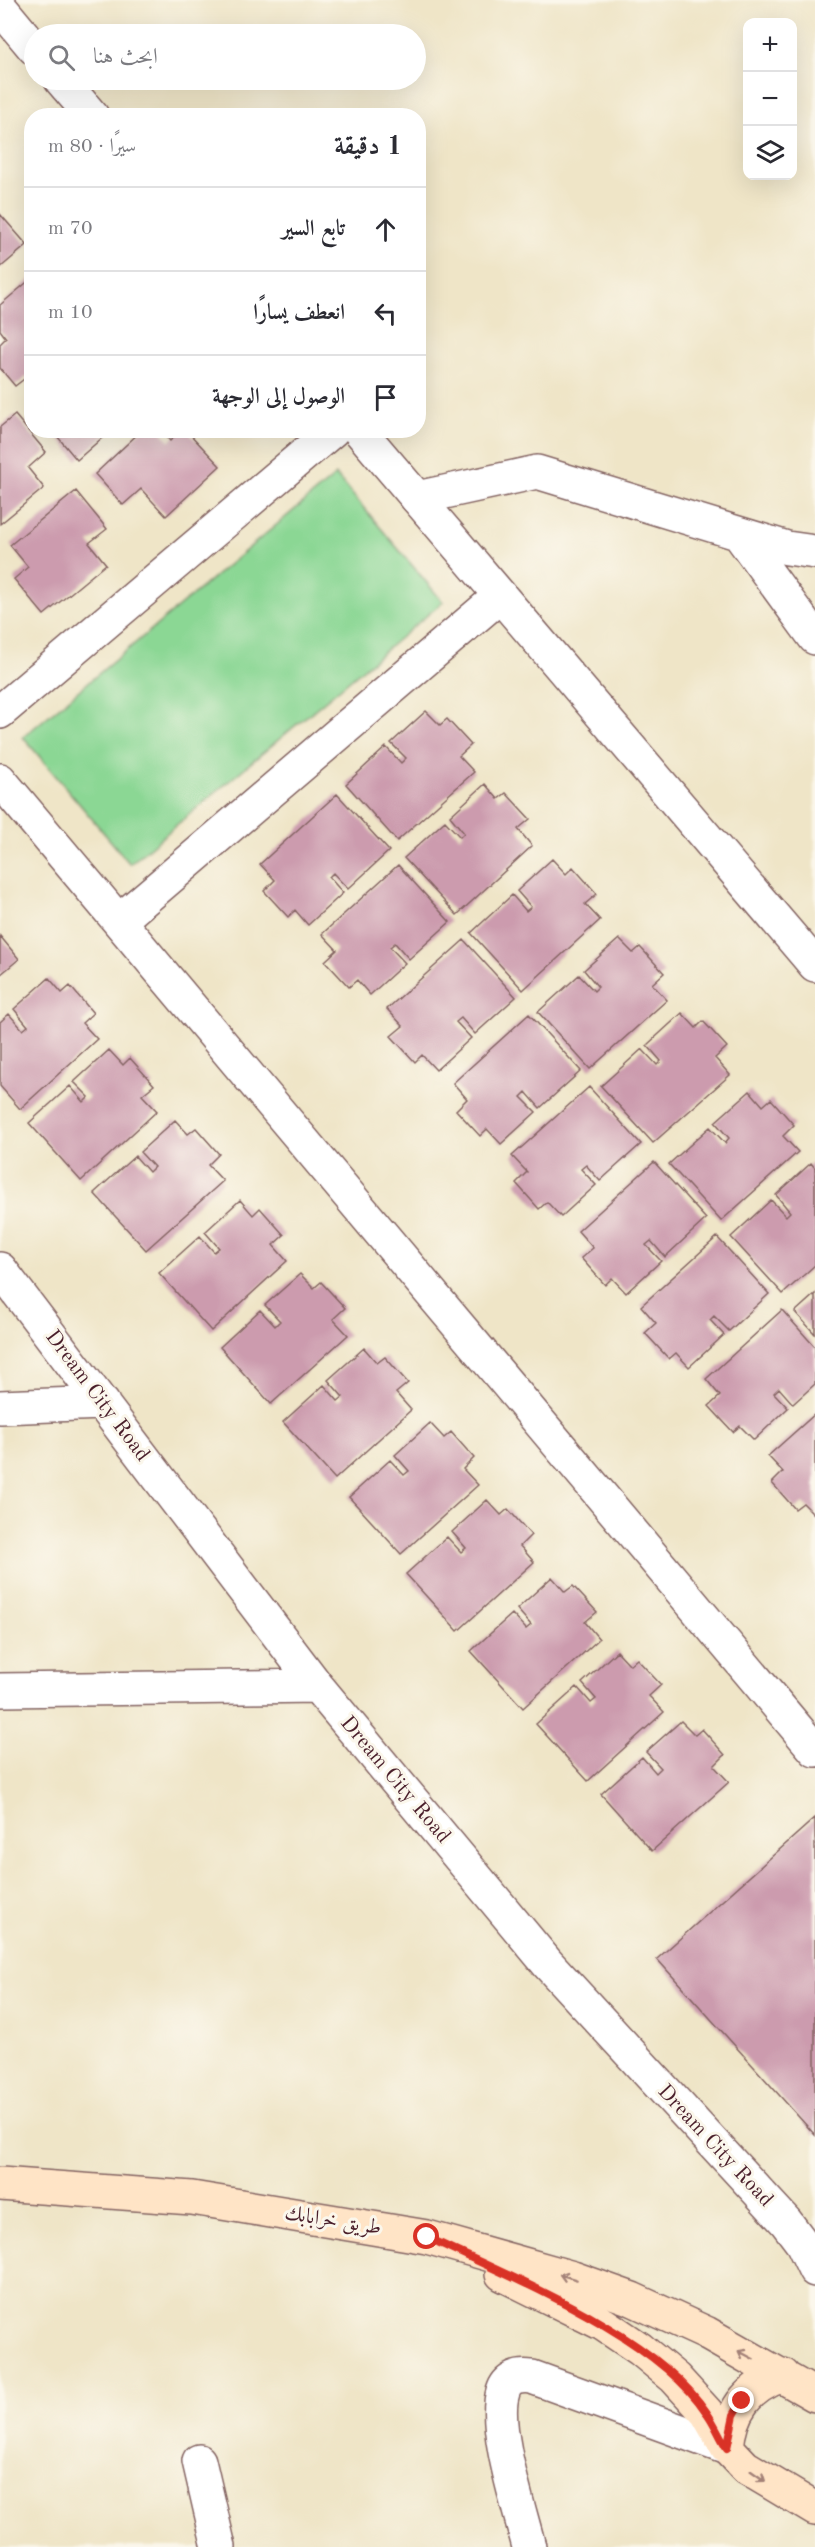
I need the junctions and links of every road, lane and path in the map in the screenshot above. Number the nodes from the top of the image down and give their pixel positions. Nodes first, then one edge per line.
1 (0, 7) edge
2 (24, 36) edge
3 (70, 90) edge
4 (85, 108) edge
5 (324, 438) edge
6 (366, 438) edge
7 (417, 498) junction
8 (739, 534) junction
9 (815, 552) edge
10 (500, 596) junction
11 (815, 638) edge
12 (0, 712) edge
13 (0, 780) edge
14 (119, 921) junction
15 (815, 965) edge
16 (0, 1269) edge
17 (103, 1403) junction
18 (0, 1407) edge
19 (317, 1686) junction
20 (0, 1690) edge
21 (815, 1750) edge
22 (0, 2184) edge
23 (427, 2237) junction
24 (815, 2270) edge
25 (805, 2383) edge
26 (727, 2448) junction
27 (198, 2461) dead end
28 (815, 2510) edge
29 (219, 2547) edge
30 (529, 2547) edge

1 - 2 street
3 - 4 street
5 - 12 street
6 - 7 street
7 - 8 street
7 - 10 street
8 - 9 street
8 - 11 street
10 - 14 street
10 - 15 street
13 - 14 street
14 - 21 street
16 - 17 street, Dream City Road
17 - 18 street
17 - 19 street, Dream City Road
19 - 20 street
19 - 24 street, Dream City Road
22 - 23 main road, طريق خرابابك
25 -> 23 main road, طريق خرابابك
23 - 26 main road
25 - 26 main road
26 -> 28 main road
26 - 30 street
27 - 29 street

